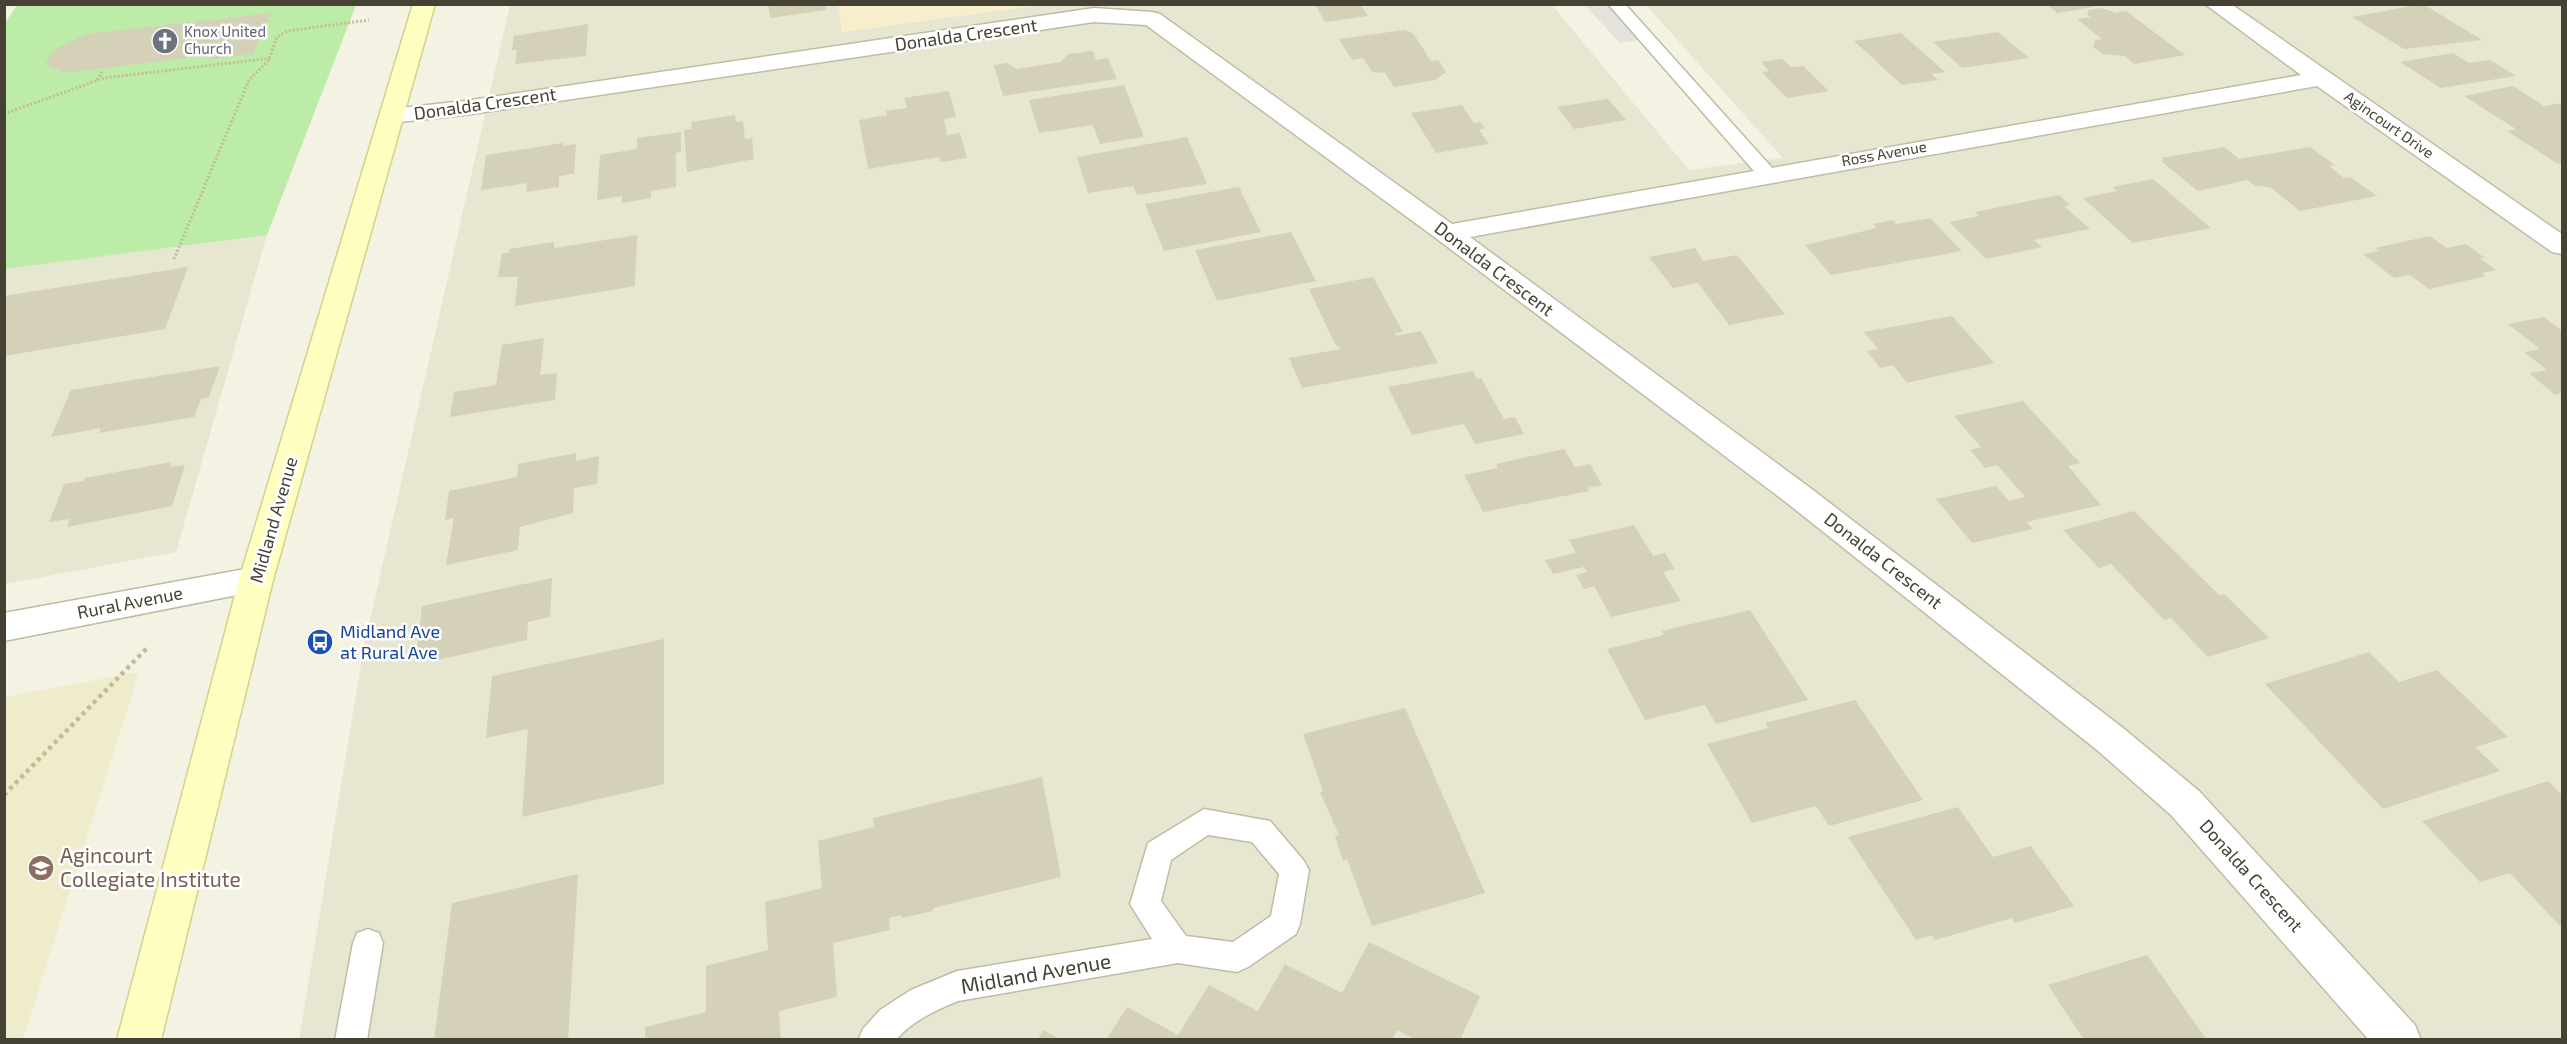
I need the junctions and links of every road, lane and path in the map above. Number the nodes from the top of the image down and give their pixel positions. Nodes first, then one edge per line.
1 (424, 4) edge
2 (1616, 4) edge
3 (2216, 4) edge
4 (369, 20) dead end
5 (272, 58) junction
6 (102, 72) dead end
7 (2322, 78) junction
8 (97, 81) junction
9 (4, 114) edge
10 (391, 116) junction
11 (1767, 174) junction
12 (1447, 233) junction
13 (2562, 246) edge
14 (174, 259) dead end
15 (256, 580) junction
16 (4, 627) edge
17 (148, 646) dead end
18 (4, 795) edge
19 (368, 943) dead end
20 (1178, 949) junction
21 (139, 1040) edge
22 (351, 1040) edge
23 (874, 1040) edge
24 (2399, 1040) edge

1 - 10 main road, Midland Avenue
2 - 11 lane
3 - 7 street, Agincourt Drive
4 - 5 path
5 - 8 path
5 - 14 path
6 - 8 path
7 - 11 street, Ross Avenue
7 - 13 street, Agincourt Drive
8 - 9 path
10 - 12 street, Donalda Crescent
10 - 15 main road, Midland Avenue
11 - 12 street, Ross Avenue
12 - 24 street, Donalda Crescent
15 - 16 street, Rural Avenue
15 - 21 main road, Midland Avenue
17 - 18 path
19 - 22 lane
20 - 20 lane, Midland Avenue
20 - 23 lane, Midland Avenue

